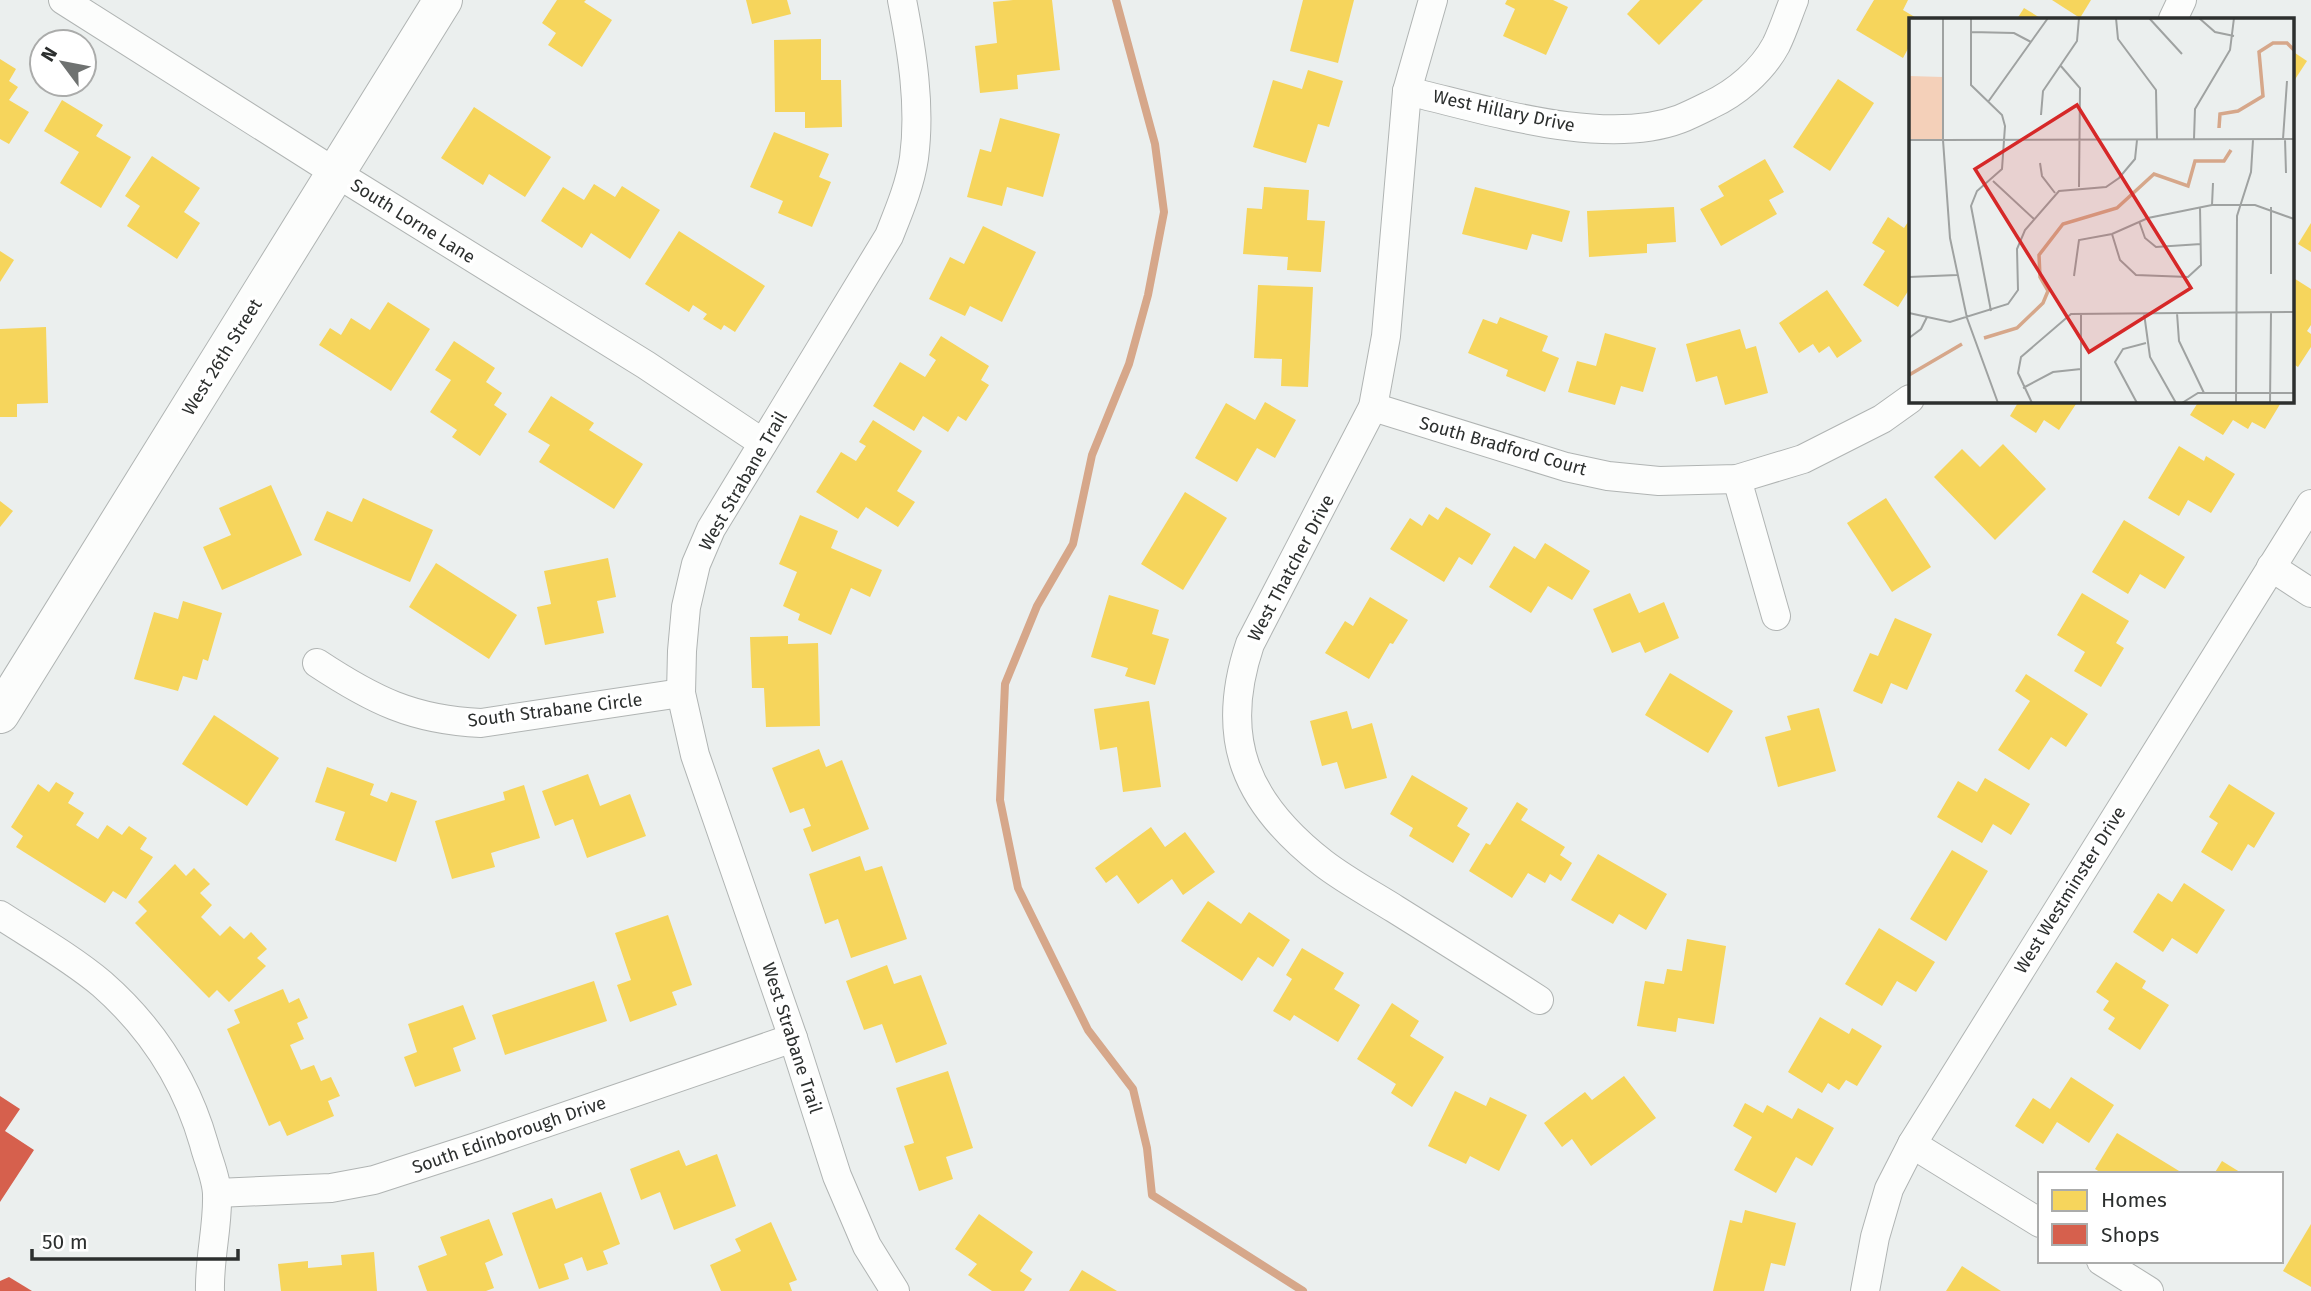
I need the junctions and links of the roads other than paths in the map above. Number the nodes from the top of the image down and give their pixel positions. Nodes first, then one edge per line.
1 (63, 0) edge
2 (443, 0) edge
3 (902, 0) edge
4 (1433, 0) edge
5 (1794, 0) edge
6 (2182, 0) edge
7 (2173, 18) edge
8 (1406, 91) junction
9 (335, 173) junction
10 (1909, 400) edge
11 (1373, 407) junction
12 (763, 443) junction
13 (1737, 479) junction
14 (2311, 504) edge
15 (2271, 568) junction
16 (2311, 593) edge
17 (1776, 616) dead end
18 (317, 663) dead end
19 (681, 693) junction
20 (0, 714) edge
21 (0, 915) edge
22 (1539, 1000) dead end
23 (793, 1038) junction
24 (1912, 1144) junction
25 (217, 1193) junction
26 (2038, 1222) edge
27 (2104, 1263) edge
28 (210, 1291) edge
29 (895, 1291) edge
30 (1865, 1291) edge
31 (2149, 1291) edge

1 - 9 street, South Lorne Lane
2 - 9 main road, West 26th Street
3 - 12 street, West Strabane Trail
4 - 8 street, West Thatcher Drive
5 - 8 street, West Hillary Drive
6 - 7 street
8 - 11 street, West Thatcher Drive
9 - 12 street, South Lorne Lane
9 - 20 main road, West 26th Street
10 - 13 street, South Bradford Court
11 - 13 street, South Bradford Court
11 - 22 street, West Thatcher Drive
12 - 19 street, West Strabane Trail
13 - 17 street
14 - 15 street, West Westminster Drive
15 - 16 street
15 - 24 street, West Westminster Drive
18 - 19 street, South Strabane Circle
19 - 23 street, West Strabane Trail
21 - 25 street
23 - 25 street, South Edinborough Drive
23 - 29 street, West Strabane Trail
24 - 26 street
24 - 30 street, West Westminster Drive
25 - 28 street
27 - 31 street

